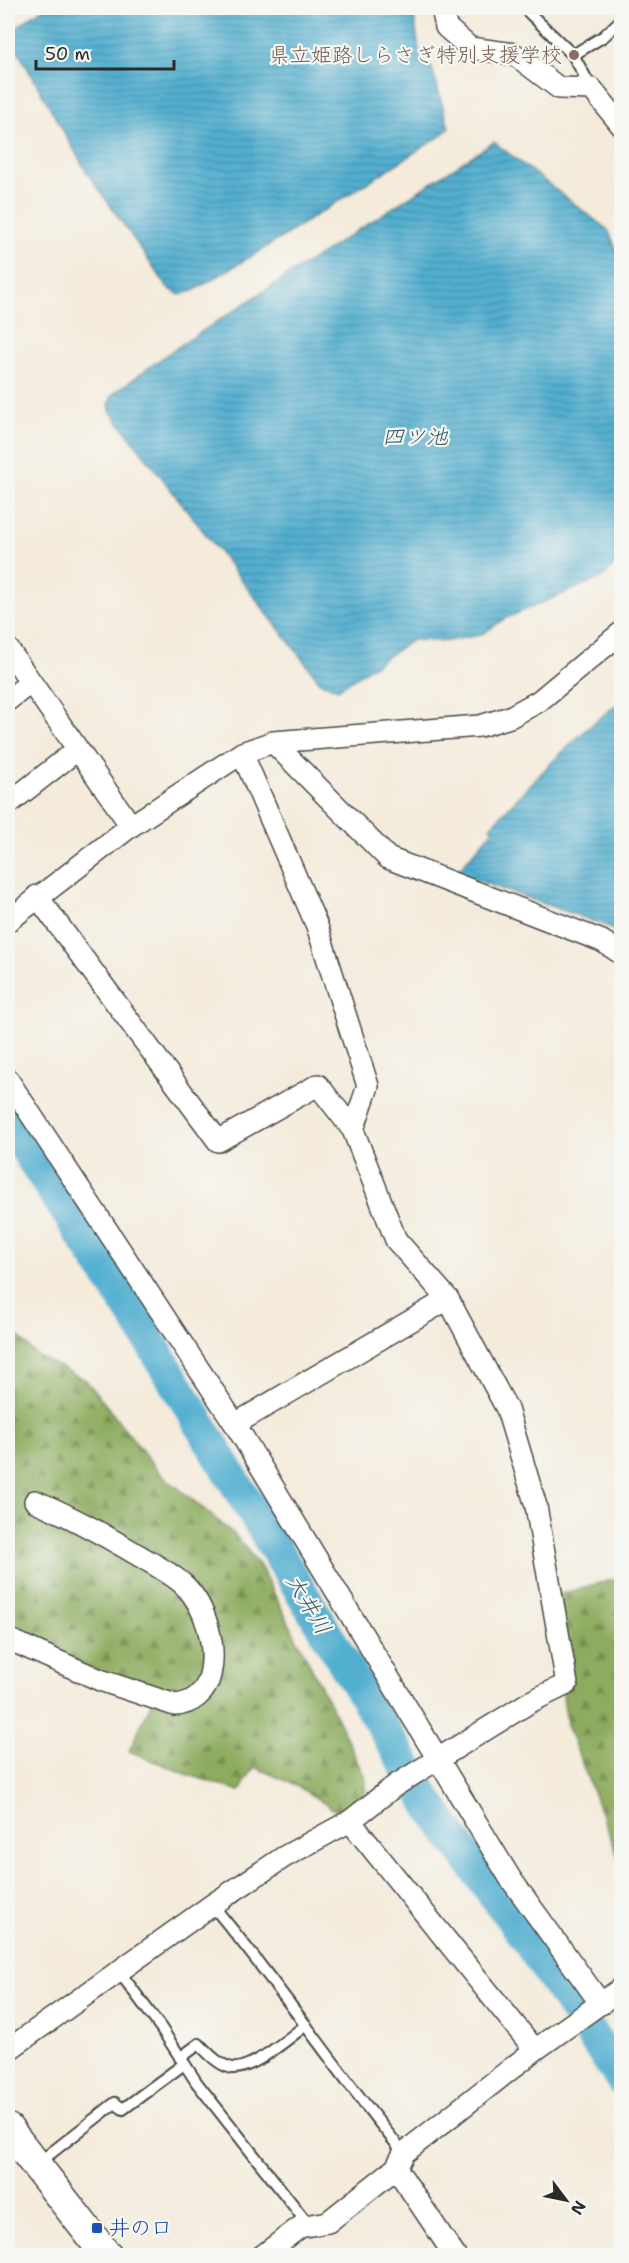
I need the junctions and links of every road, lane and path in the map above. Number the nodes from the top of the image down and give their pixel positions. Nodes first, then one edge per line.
1 (442, 8) edge
2 (524, 8) edge
3 (621, 19) edge
4 (573, 56) junction
5 (592, 89) junction
6 (621, 126) edge
7 (621, 632) edge
8 (8, 649) edge
9 (30, 682) junction
10 (8, 700) edge
11 (273, 742) junction
12 (77, 750) junction
13 (242, 753) junction
14 (8, 804) edge
15 (131, 826) junction
16 (37, 896) junction
17 (8, 921) edge
18 (621, 954) edge
19 (8, 1080) edge
20 (353, 1130) junction
21 (448, 1299) junction
22 (235, 1424) junction
23 (35, 1501) dead end
24 (8, 1638) edge
25 (437, 1758) junction
26 (350, 1821) junction
27 (212, 1905) junction
28 (118, 1970) junction
29 (621, 1988) edge
30 (601, 2004) junction
31 (306, 2025) junction
32 (8, 2050) edge
33 (535, 2050) junction
34 (182, 2061) junction
35 (8, 2129) edge
36 (400, 2161) junction
37 (36, 2165) junction
38 (308, 2224) junction
39 (107, 2256) edge
40 (262, 2256) edge
41 (455, 2256) edge

1 - 5 street
2 - 4 lane
3 - 4 lane
4 - 5 lane
5 - 6 street
7 - 11 street
8 - 9 street
9 - 10 street
9 - 12 street
11 - 13 street
11 - 18 street
12 - 14 street
12 - 15 street
13 - 15 street
13 - 20 street
15 - 16 street
16 - 17 street
16 - 20 street
19 - 22 street
20 - 21 street
21 - 22 street
21 - 25 street
22 - 25 street
23 - 24 street
25 - 26 street
25 - 30 street
26 - 27 street
26 - 33 street
27 - 28 street
27 - 31 lane
28 - 32 street
28 - 34 lane
29 - 30 street
30 - 33 street
31 - 34 lane
31 - 36 lane
33 - 36 street
34 - 37 lane
34 - 38 lane
35 - 37 main road
36 - 38 street
36 - 41 street
37 - 39 main road
38 - 40 street

